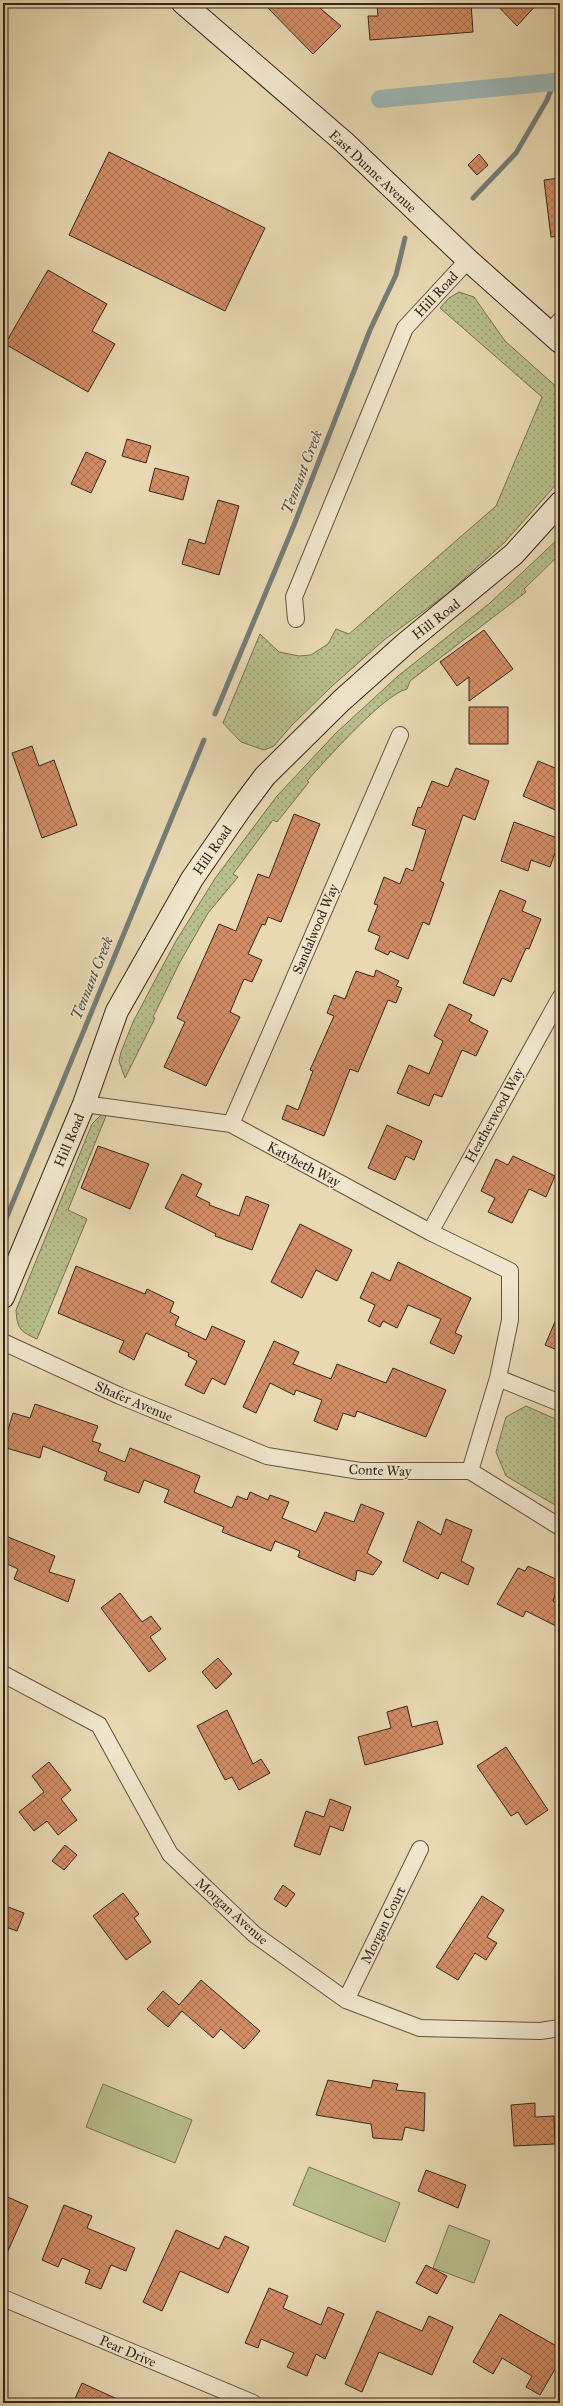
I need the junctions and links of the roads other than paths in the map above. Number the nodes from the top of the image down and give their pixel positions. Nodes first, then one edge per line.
1 (183, 3) edge
2 (468, 260) junction
3 (555, 329) edge
4 (560, 503) edge
5 (296, 619) dead end
6 (400, 735) dead end
7 (560, 998) edge
8 (84, 1104) junction
9 (231, 1124) junction
10 (430, 1232) junction
11 (3, 1297) edge
12 (3, 1342) edge
13 (498, 1378) junction
14 (560, 1403) edge
15 (267, 1456) joint
16 (470, 1471) junction
17 (560, 1527) edge
18 (3, 1674) edge
19 (420, 1849) dead end
20 (346, 2000) junction
21 (560, 2028) edge
22 (3, 2298) edge
23 (252, 2403) edge

1 - 2 main road, East Dunne Avenue
2 - 3 main road, East Dunne Avenue
2 - 5 street, Hill Road
4 - 8 main road, Hill Road
6 - 9 street, Sandalwood Way
7 - 10 street, Heatherwood Way
8 - 9 street, Katybeth Way
8 - 11 main road, Hill Road
9 - 10 street, Katybeth Way
10 - 13 street, Katybeth Way
12 - 15 street, Shafer Avenue
13 - 14 street
13 - 16 street
15 - 16 street, Conte Way
16 - 17 street
18 - 20 street, Morgan Avenue
19 - 20 street, Morgan Court
20 - 21 street, Morgan Avenue
22 - 23 street, Pear Drive

